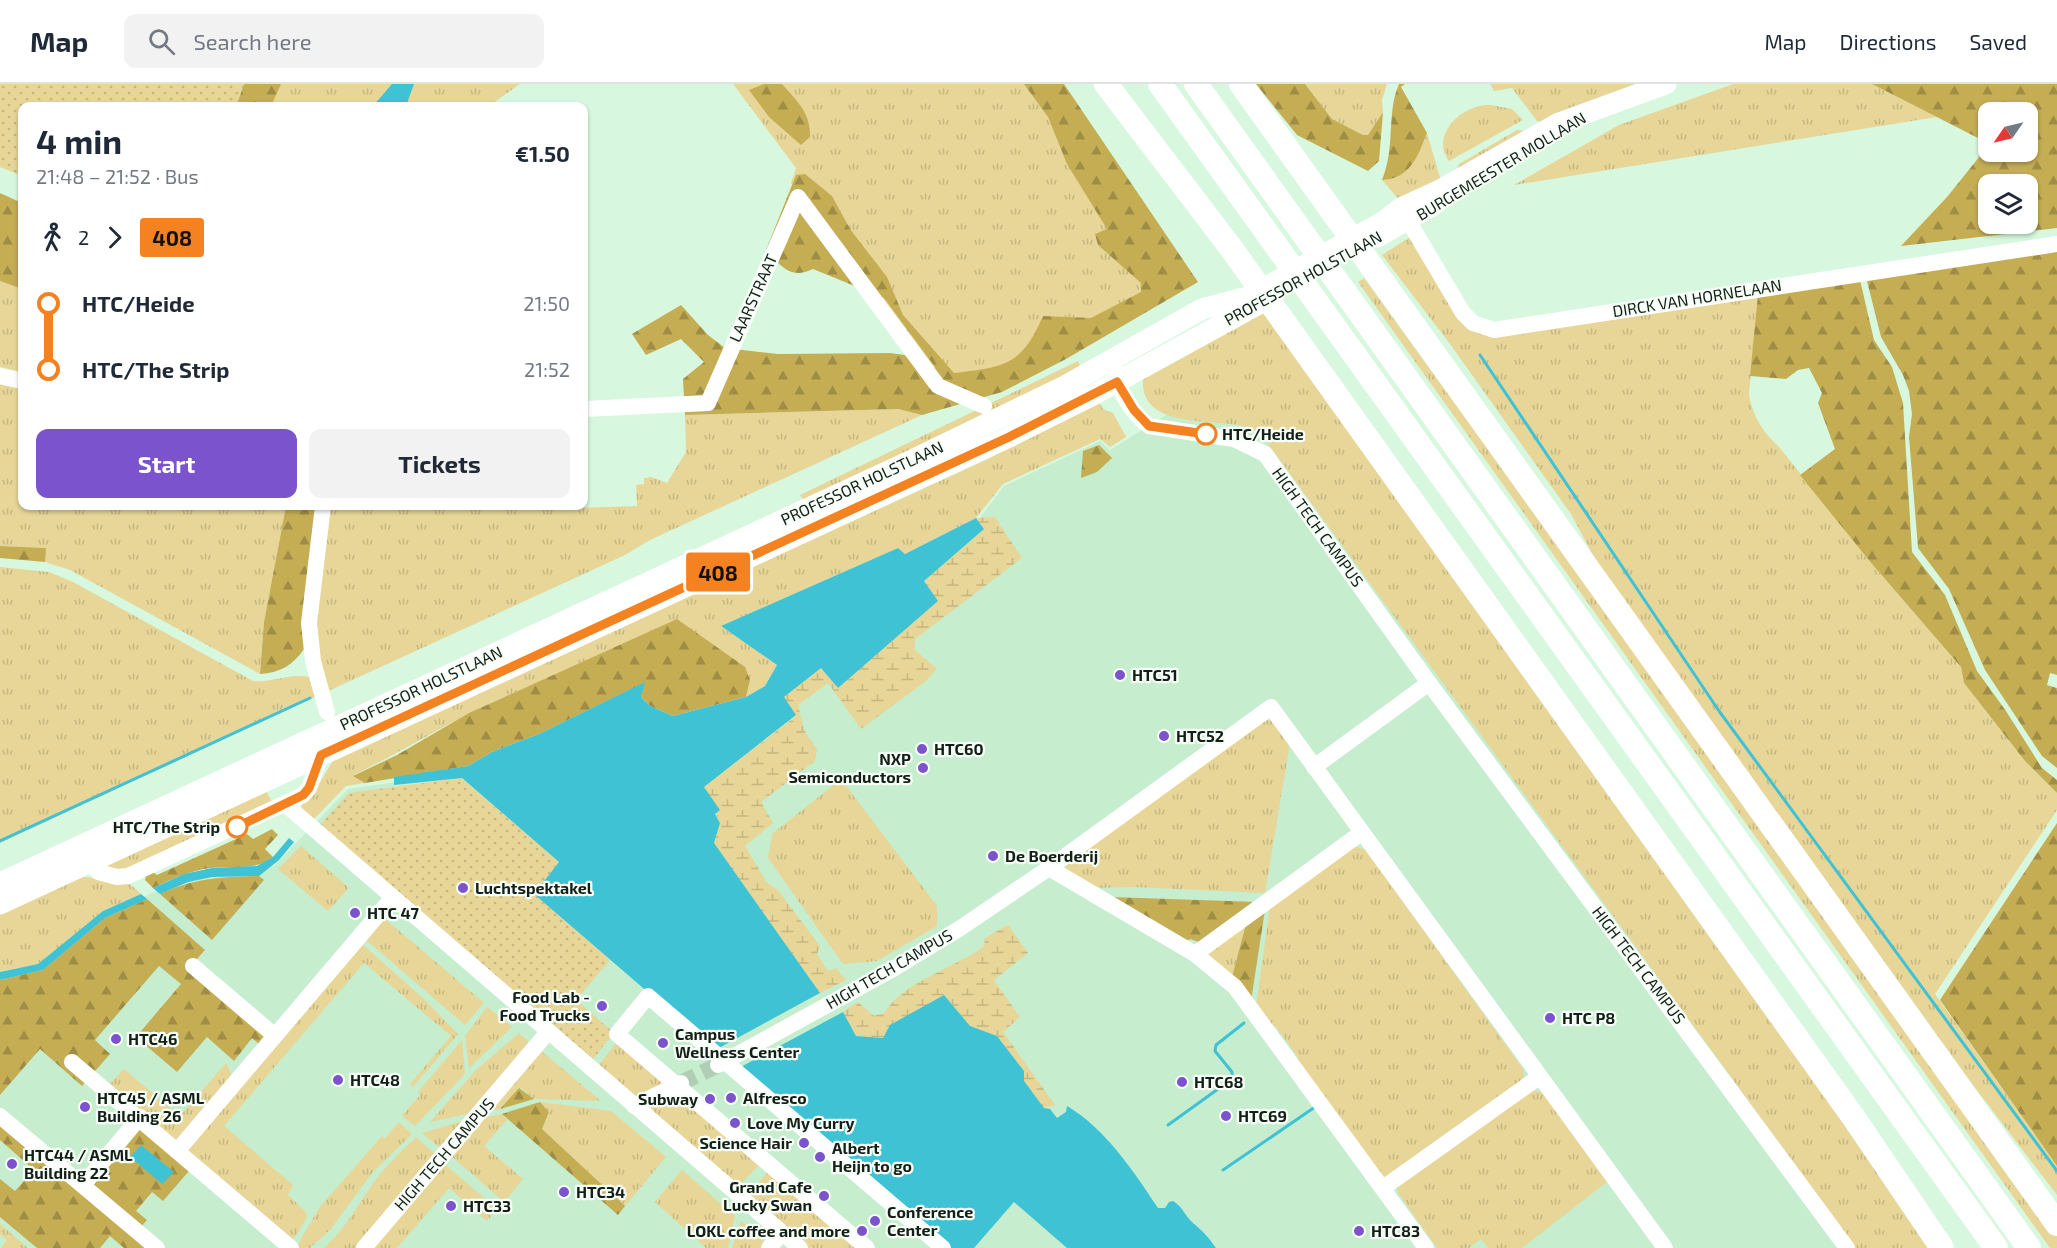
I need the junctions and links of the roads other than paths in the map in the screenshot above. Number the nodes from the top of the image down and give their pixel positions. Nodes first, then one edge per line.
1 (1106, 84) edge
2 (1161, 84) edge
3 (1196, 84) edge
4 (1241, 84) edge
5 (1666, 84) edge
6 (1405, 215) junction
7 (2057, 244) edge
8 (1119, 373) junction
9 (0, 376) edge
10 (18, 380) edge
11 (984, 406) dead end
12 (588, 409) edge
13 (323, 510) edge
14 (1430, 683) junction
15 (327, 712) dead end
16 (316, 747) junction
17 (1314, 767) junction
18 (285, 804) junction
19 (1361, 833) junction
20 (97, 838) junction
21 (92, 862) junction
22 (1049, 868) junction
23 (0, 883) edge
24 (393, 897) junction
25 (0, 904) edge
26 (1195, 954) junction
27 (193, 966) dead end
28 (548, 1032) junction
29 (275, 1036) junction
30 (72, 1062) dead end
31 (721, 1063) junction
32 (1539, 1077) junction
33 (679, 1084) junction
34 (634, 1106) junction
35 (1976, 1111) junction
36 (0, 1116) edge
37 (140, 1117) junction
38 (178, 1150) junction
39 (83, 1185) junction
40 (1383, 1188) junction
41 (2057, 1202) edge
42 (2057, 1224) edge
43 (782, 1233) junction
44 (1939, 1246) edge
45 (1661, 1247) edge
46 (157, 1248) edge
47 (291, 1248) edge
48 (364, 1248) edge
49 (769, 1248) edge
50 (800, 1248) edge
51 (867, 1248) edge
52 (943, 1248) edge
53 (1426, 1248) edge
54 (1847, 1248) edge
55 (1996, 1248) edge
56 (2029, 1248) edge

1 - 44 highway
2 - 55 highway
3 - 56 highway
4 - 35 highway
5 - 6 main road, BURGEMEESTER MOLLAAN
6 - 7 street, DIRCK VAN HORNELAAN
6 - 8 main road, PROFESSOR HOLSTLAAN
8 - 14 street, HIGH TECH CAMPUS
8 - 16 main road, PROFESSOR HOLSTLAAN
9 - 10 street
11 - 12 street, LAARSTRAAT
13 - 15 street
14 - 17 street
14 - 54 street, HIGH TECH CAMPUS
16 - 18 street
16 - 20 main road, PROFESSOR HOLSTLAAN
16 - 21 main road, PROFESSOR HOLSTLAAN
17 - 19 street, HIGH TECH CAMPUS
17 - 22 street, HIGH TECH CAMPUS
18 - 21 street
18 - 24 street
19 - 26 street
19 - 32 street, HIGH TECH CAMPUS
20 - 21 street
20 - 23 main road, PROFESSOR HOLSTLAAN
21 - 25 main road, PROFESSOR HOLSTLAAN
22 - 26 street
22 - 31 street, HIGH TECH CAMPUS
24 - 28 street
24 - 29 street
26 - 40 street
27 - 29 street
28 - 34 street
28 - 48 street, HIGH TECH CAMPUS
29 - 38 street
30 - 37 street
31 - 33 street
31 - 52 street
32 - 40 street
32 - 45 street, HIGH TECH CAMPUS
33 - 34 street
33 - 51 street
34 - 43 street
35 - 41 highway
35 - 42 highway
36 - 39 street
37 - 38 street
37 - 39 street
38 - 47 street
39 - 46 street
40 - 53 street
43 - 49 street
43 - 50 street

